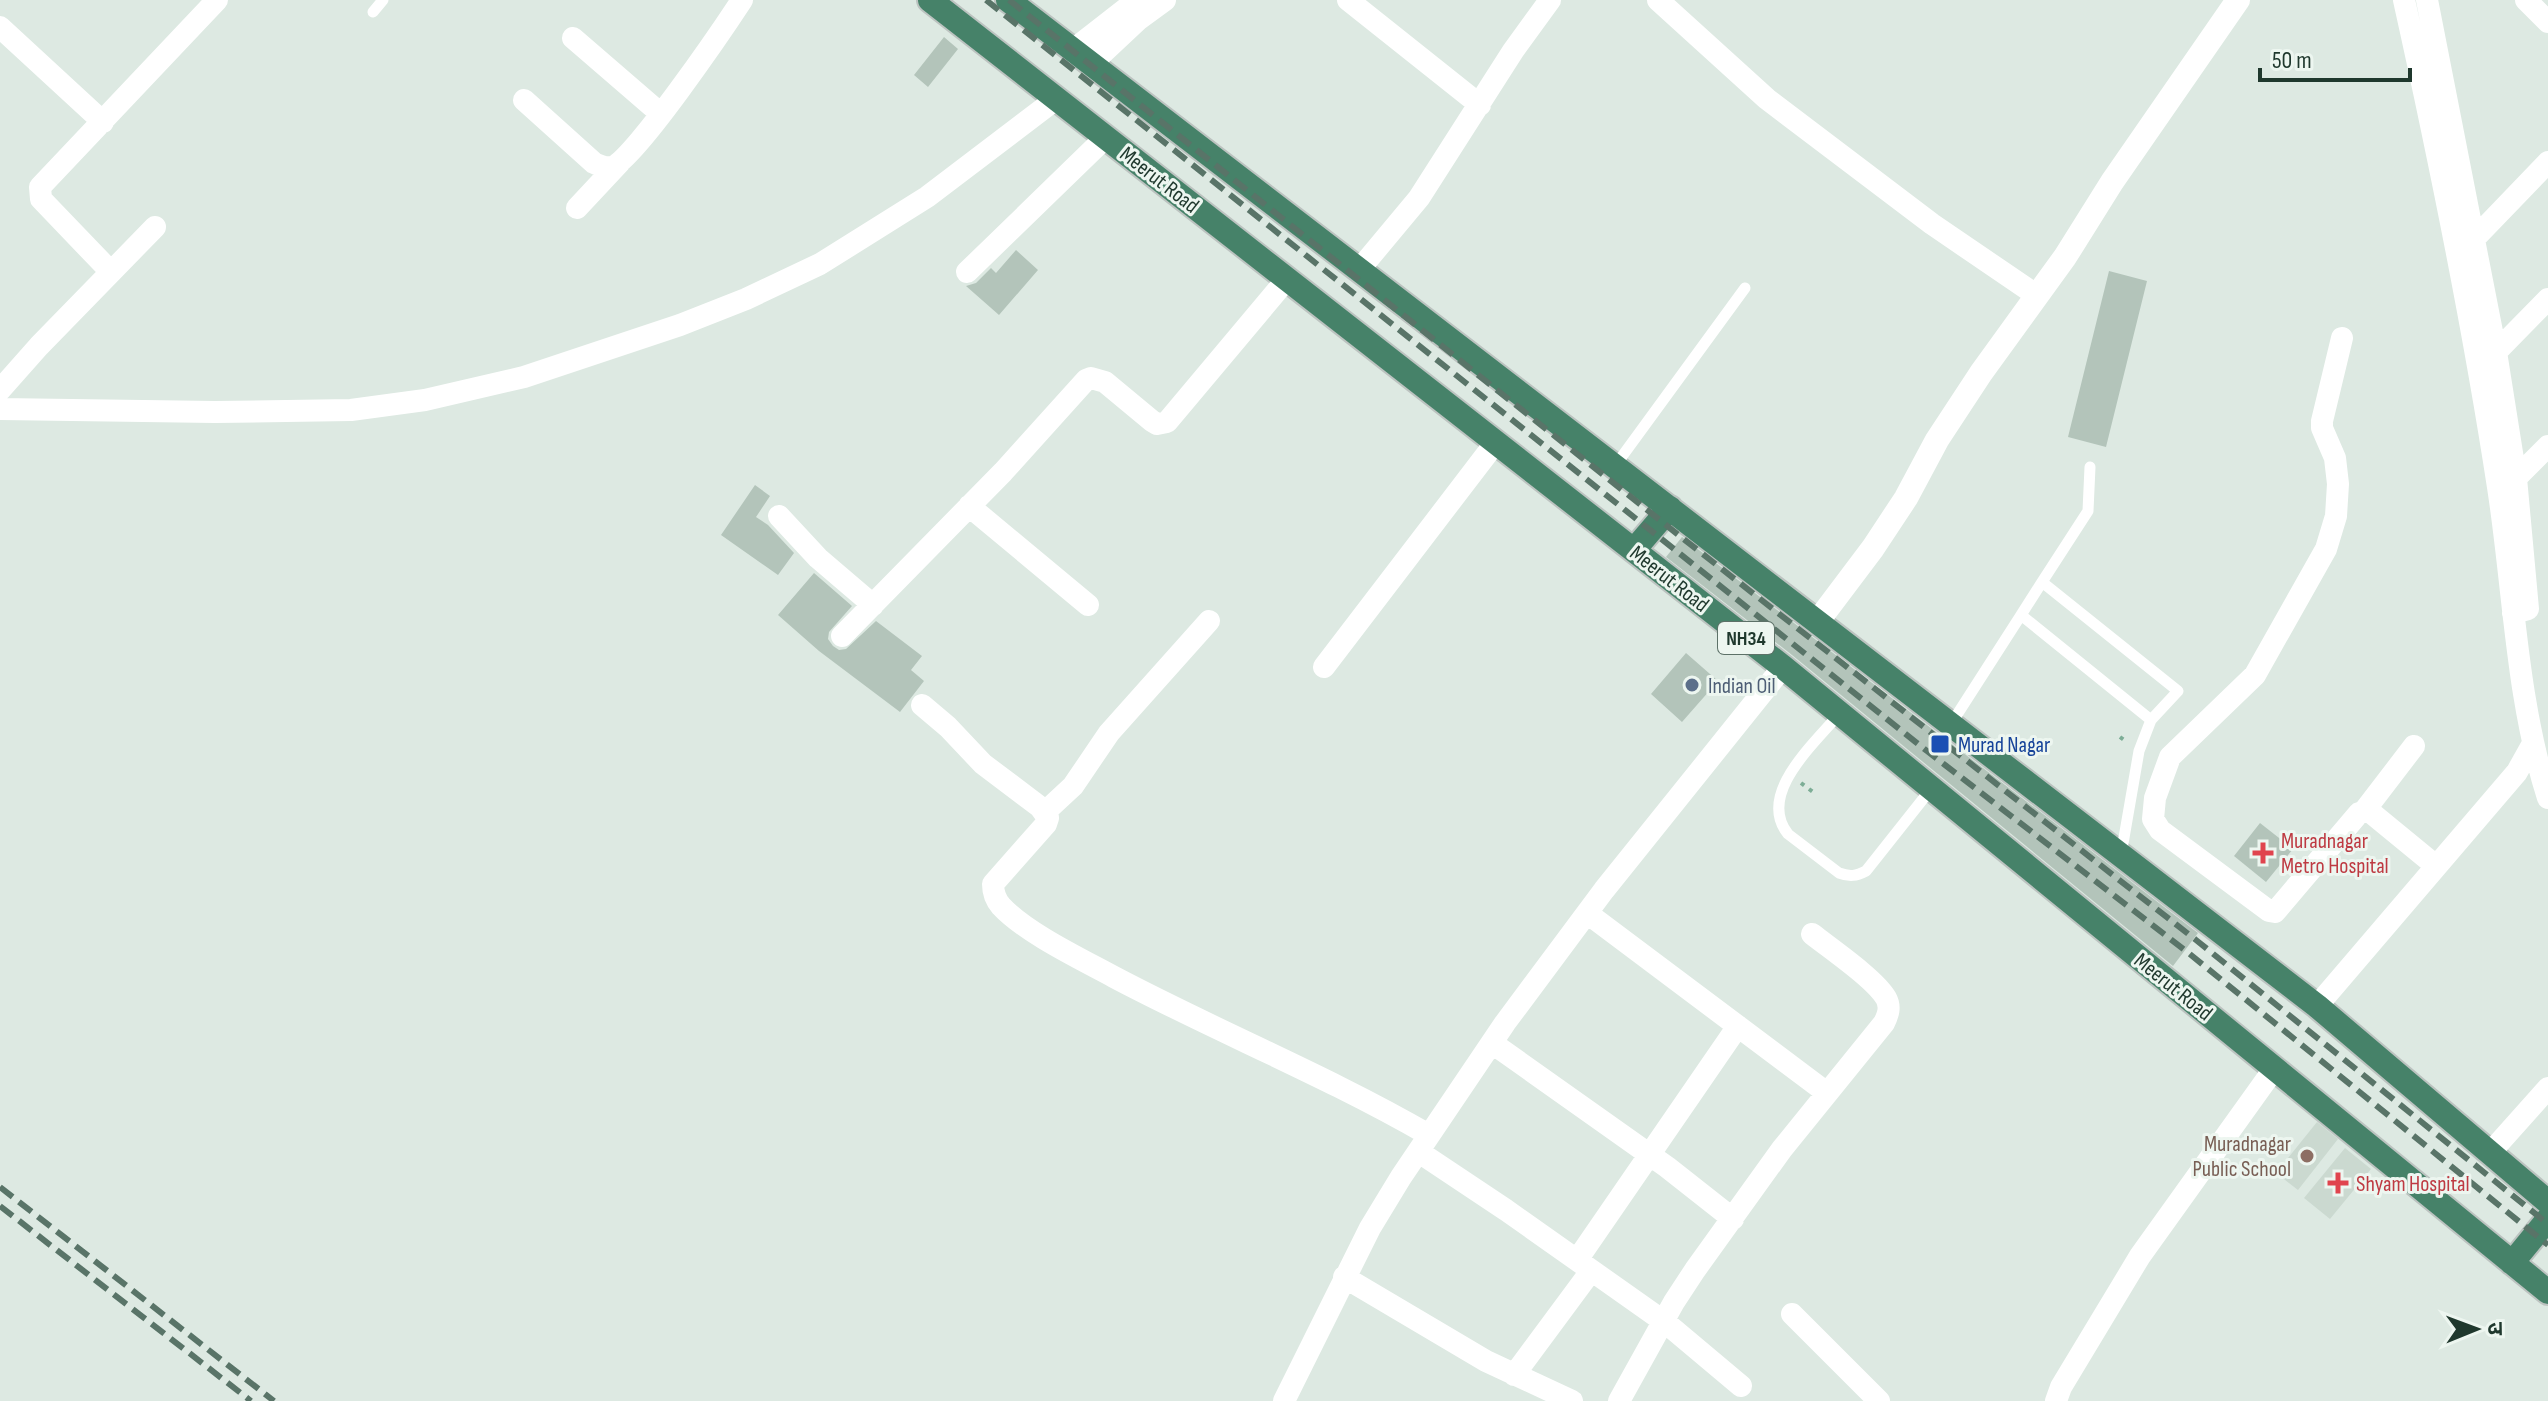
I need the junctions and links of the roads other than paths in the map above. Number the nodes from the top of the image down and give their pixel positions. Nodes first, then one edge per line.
1 (217, 0) edge
2 (383, 0) edge
3 (742, 0) edge
4 (930, 0) edge
5 (1008, 0) edge
6 (1137, 0) edge
7 (1165, 0) edge
8 (1348, 0) edge
9 (1550, 0) edge
10 (1658, 0) edge
11 (2238, 0) edge
12 (2404, 0) edge
13 (2427, 0) edge
14 (2526, 0) edge
15 (373, 12) dead end
16 (2548, 22) edge
17 (0, 27) edge
18 (573, 38) dead end
19 (1082, 57) junction
20 (1056, 99) junction
21 (524, 100) dead end
22 (1480, 105) junction
23 (661, 114) junction
24 (103, 122) junction
25 (1106, 137) junction
26 (620, 162) junction
27 (2548, 162) edge
28 (577, 208) dead end
29 (155, 227) dead end
30 (2475, 238) junction
31 (1359, 270) junction
32 (111, 272) junction
33 (967, 272) dead end
34 (1287, 279) junction
35 (1745, 288) dead end
36 (2036, 295) junction
37 (2548, 299) edge
38 (2342, 338) dead end
39 (2496, 352) junction
40 (0, 396) edge
41 (1496, 442) junction
42 (2548, 446) edge
43 (1615, 466) junction
44 (2090, 467) dead end
45 (2516, 478) junction
46 (969, 506) junction
47 (1670, 508) junction
48 (779, 516) dead end
49 (1634, 550) junction
50 (2042, 582) junction
51 (2548, 591) edge
52 (873, 605) junction
53 (1088, 605) dead end
54 (2521, 611) junction
55 (2021, 615) junction
56 (1209, 621) dead end
57 (1818, 621) junction
58 (842, 636) dead end
59 (1324, 667) dead end
60 (1783, 667) junction
61 (922, 705) dead end
62 (1840, 713) junction
63 (2151, 720) junction
64 (1951, 724) junction
65 (2532, 745) junction
66 (2414, 746) dead end
67 (1932, 788) junction
68 (2548, 798) edge
69 (2365, 810) junction
70 (1045, 812) junction
71 (2121, 855) junction
72 (2436, 866) junction
73 (1587, 913) junction
74 (1812, 934) dead end
75 (2317, 1006) junction
76 (1738, 1026) junction
77 (1492, 1043) junction
78 (2274, 1069) junction
79 (2548, 1088) edge
80 (1827, 1093) junction
81 (1424, 1143) junction
82 (2490, 1153) junction
83 (1648, 1154) junction
84 (2548, 1202) edge
85 (1733, 1219) junction
86 (2548, 1219) edge
87 (2512, 1263) junction
88 (1584, 1266) junction
89 (1344, 1277) junction
90 (2548, 1292) edge
91 (1792, 1314) dead end
92 (1663, 1322) junction
93 (1514, 1375) junction
94 (1741, 1386) dead end
95 (1284, 1401) edge
96 (1572, 1401) edge
97 (1619, 1401) edge
98 (1879, 1401) edge
99 (2056, 1401) edge

1 - 24 street
2 - 15 lane
3 - 23 street
4 - 20 highway, Meerut Road / NH34
5 - 19 highway, NH34
6 - 19 street
7 - 19 street
8 - 22 street
9 - 22 street
10 - 36 street
11 - 36 street
12 - 54 street
13 - 30 street
14 - 16 street
17 - 24 street
18 - 23 street
19 - 31 highway, NH34
20 - 25 highway, Meerut Road / NH34
20 - 40 street
21 - 26 street
22 - 31 street
23 - 26 street
24 - 32 street
25 - 33 street
25 - 34 highway, Meerut Road / NH34
26 - 28 street
27 - 30 street
29 - 32 street
30 - 39 street
31 - 43 highway, NH34
32 - 40 street
34 - 41 highway, Meerut Road / NH34
34 - 46 street
35 - 43 lane
36 - 57 street
37 - 39 street
38 - 69 street
39 - 45 street
41 - 49 highway, Meerut Road / NH34
41 - 59 street
42 - 45 street
43 - 47 highway, NH34
44 - 50 lane
45 - 54 street
46 - 52 street
46 - 53 street
47 - 49 highway
47 - 57 highway, NH34
48 - 52 street
49 - 60 highway, Meerut Road / NH34
50 - 55 lane
50 - 63 lane
51 - 54 street
52 - 58 street
54 - 65 street
55 - 63 lane
55 - 64 lane
56 - 70 street
57 - 64 highway, NH34
60 - 62 highway, Meerut Road / NH34
60 - 73 street
61 - 70 street
62 - 67 highway, Meerut Road / NH34
62 - 67 lane
63 - 71 lane
64 - 71 highway, NH34
65 - 68 street
65 - 72 street
66 - 69 street
67 - 78 highway, Meerut Road / NH34
69 - 72 street
70 - 81 street
71 - 75 highway, NH34
72 - 75 street
73 - 76 street
73 - 77 street
74 - 80 street
75 - 82 highway, NH34
76 - 80 street
76 - 83 street
77 - 81 street
77 - 83 street
78 - 87 highway, Meerut Road / NH34
78 - 99 street
79 - 82 street
80 - 85 street
81 - 88 street
81 - 89 street
82 - 84 highway, NH34
83 - 85 street
83 - 88 street
85 - 92 street
86 - 87 highway
87 - 90 highway, Meerut Road / NH34
88 - 92 street
88 - 93 street
89 - 93 street
89 - 95 street
91 - 98 street
92 - 94 street
92 - 97 street
93 - 96 street

